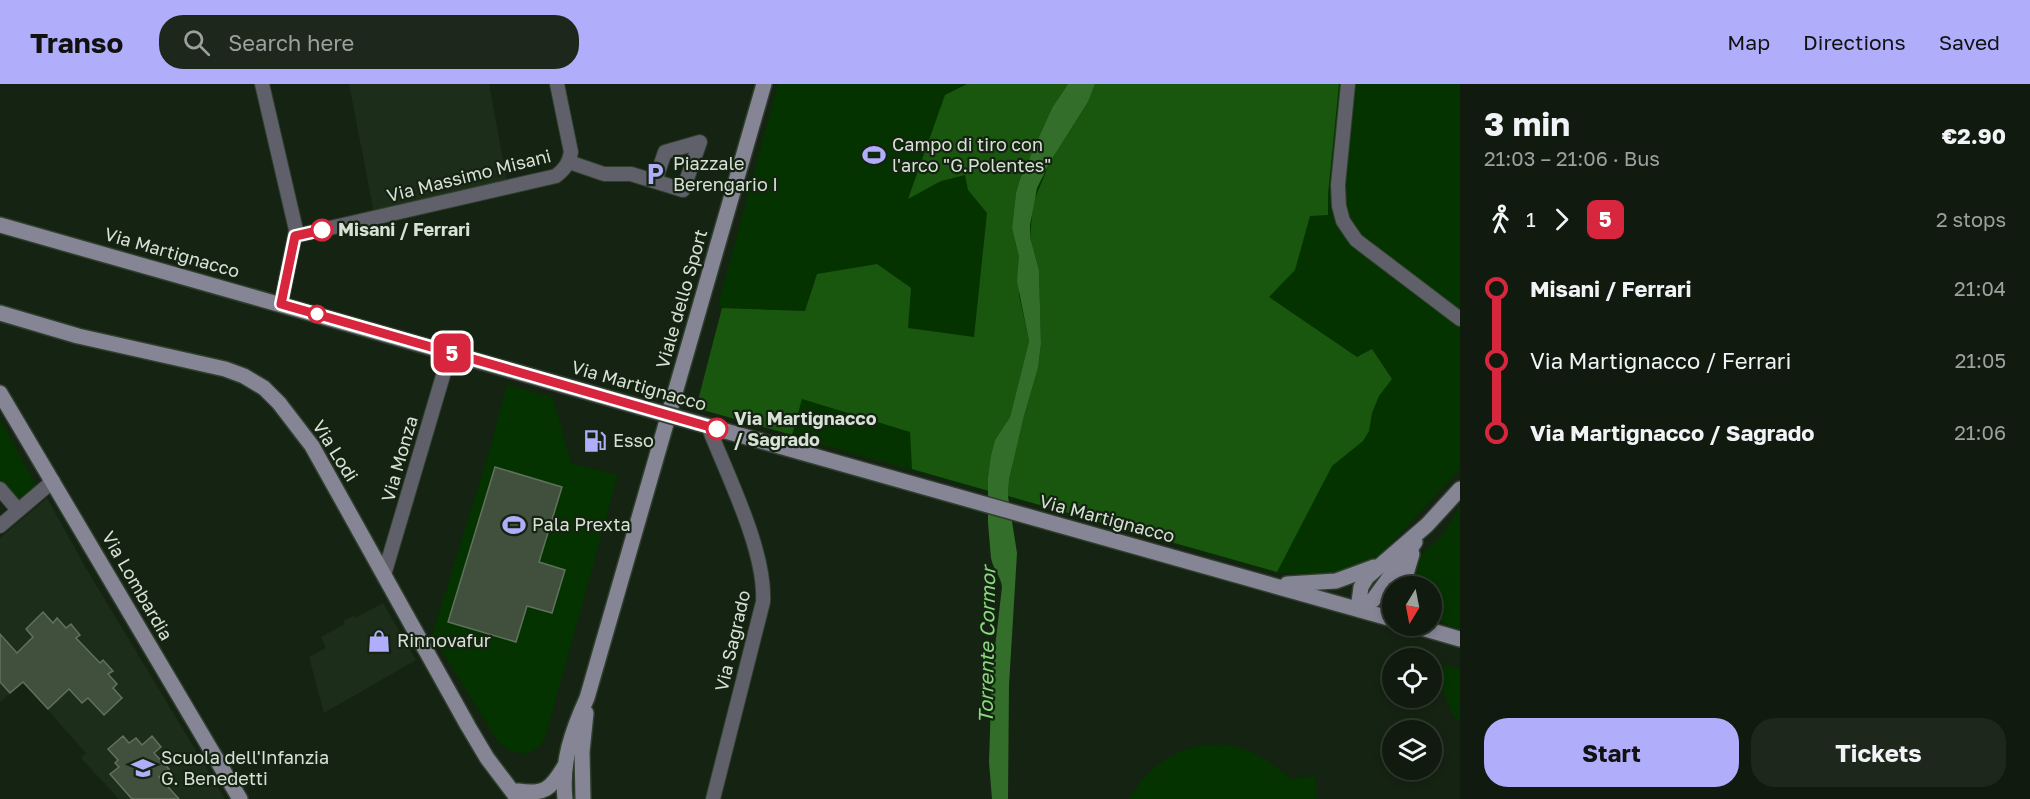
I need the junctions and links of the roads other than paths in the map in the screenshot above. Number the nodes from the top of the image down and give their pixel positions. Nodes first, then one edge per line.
1 (262, 84) edge
2 (557, 84) edge
3 (764, 84) edge
4 (1348, 84) edge
5 (569, 162) junction
6 (655, 181) dead end
7 (0, 225) edge
8 (295, 236) junction
9 (281, 304) junction
10 (0, 313) edge
11 (1460, 319) edge
12 (450, 352) junction
13 (0, 393) edge
14 (702, 425) junction
15 (53, 481) junction
16 (0, 489) edge
17 (1460, 489) edge
18 (18, 510) junction
19 (1426, 525) junction
20 (0, 526) edge
21 (1379, 564) junction
22 (384, 575) junction
23 (1408, 576) edge
24 (1268, 584) junction
25 (1358, 609) junction
26 (1382, 616) edge
27 (1442, 628) edge
28 (1455, 637) edge
29 (587, 698) junction
30 (564, 767) junction
31 (521, 796) edge
32 (240, 799) edge
33 (565, 799) edge
34 (584, 799) edge
35 (713, 799) edge

1 - 8 street
2 - 5 street, Via Massimo Misani
3 - 29 street, Viale dello Sport
4 - 11 street
5 - 6 street
5 - 8 street, Via Massimo Misani
7 - 9 street, Via Martignacco
8 - 9 street
9 - 12 street, Via Martignacco
10 - 22 street, Via Lodi
12 - 14 street, Via Martignacco, bridge
12 - 22 street, Via Monza
13 - 15 street, Via Lombardia
14 - 24 street, Via Martignacco
14 - 35 street, Via Sagrado
15 - 18 street
15 - 32 street, Via Lombardia
16 - 18 street
17 - 19 street, Via Martignacco
18 - 20 street
19 - 21 street, Via Martignacco
19 - 23 street, Via Martignacco
19 - 25 street, Via Martignacco
21 - 24 street, Via Martignacco
21 - 25 street, Via Martignacco
22 - 31 street, Via Lodi
24 - 25 street, Via Martignacco
25 - 26 street, Via Martignacco
27 - 28 street
29 - 30 street, Viale dello Sport
29 - 34 street, Viale dello Sport
30 - 31 street, Via Lodi
30 - 33 street, Viale dello Sport

